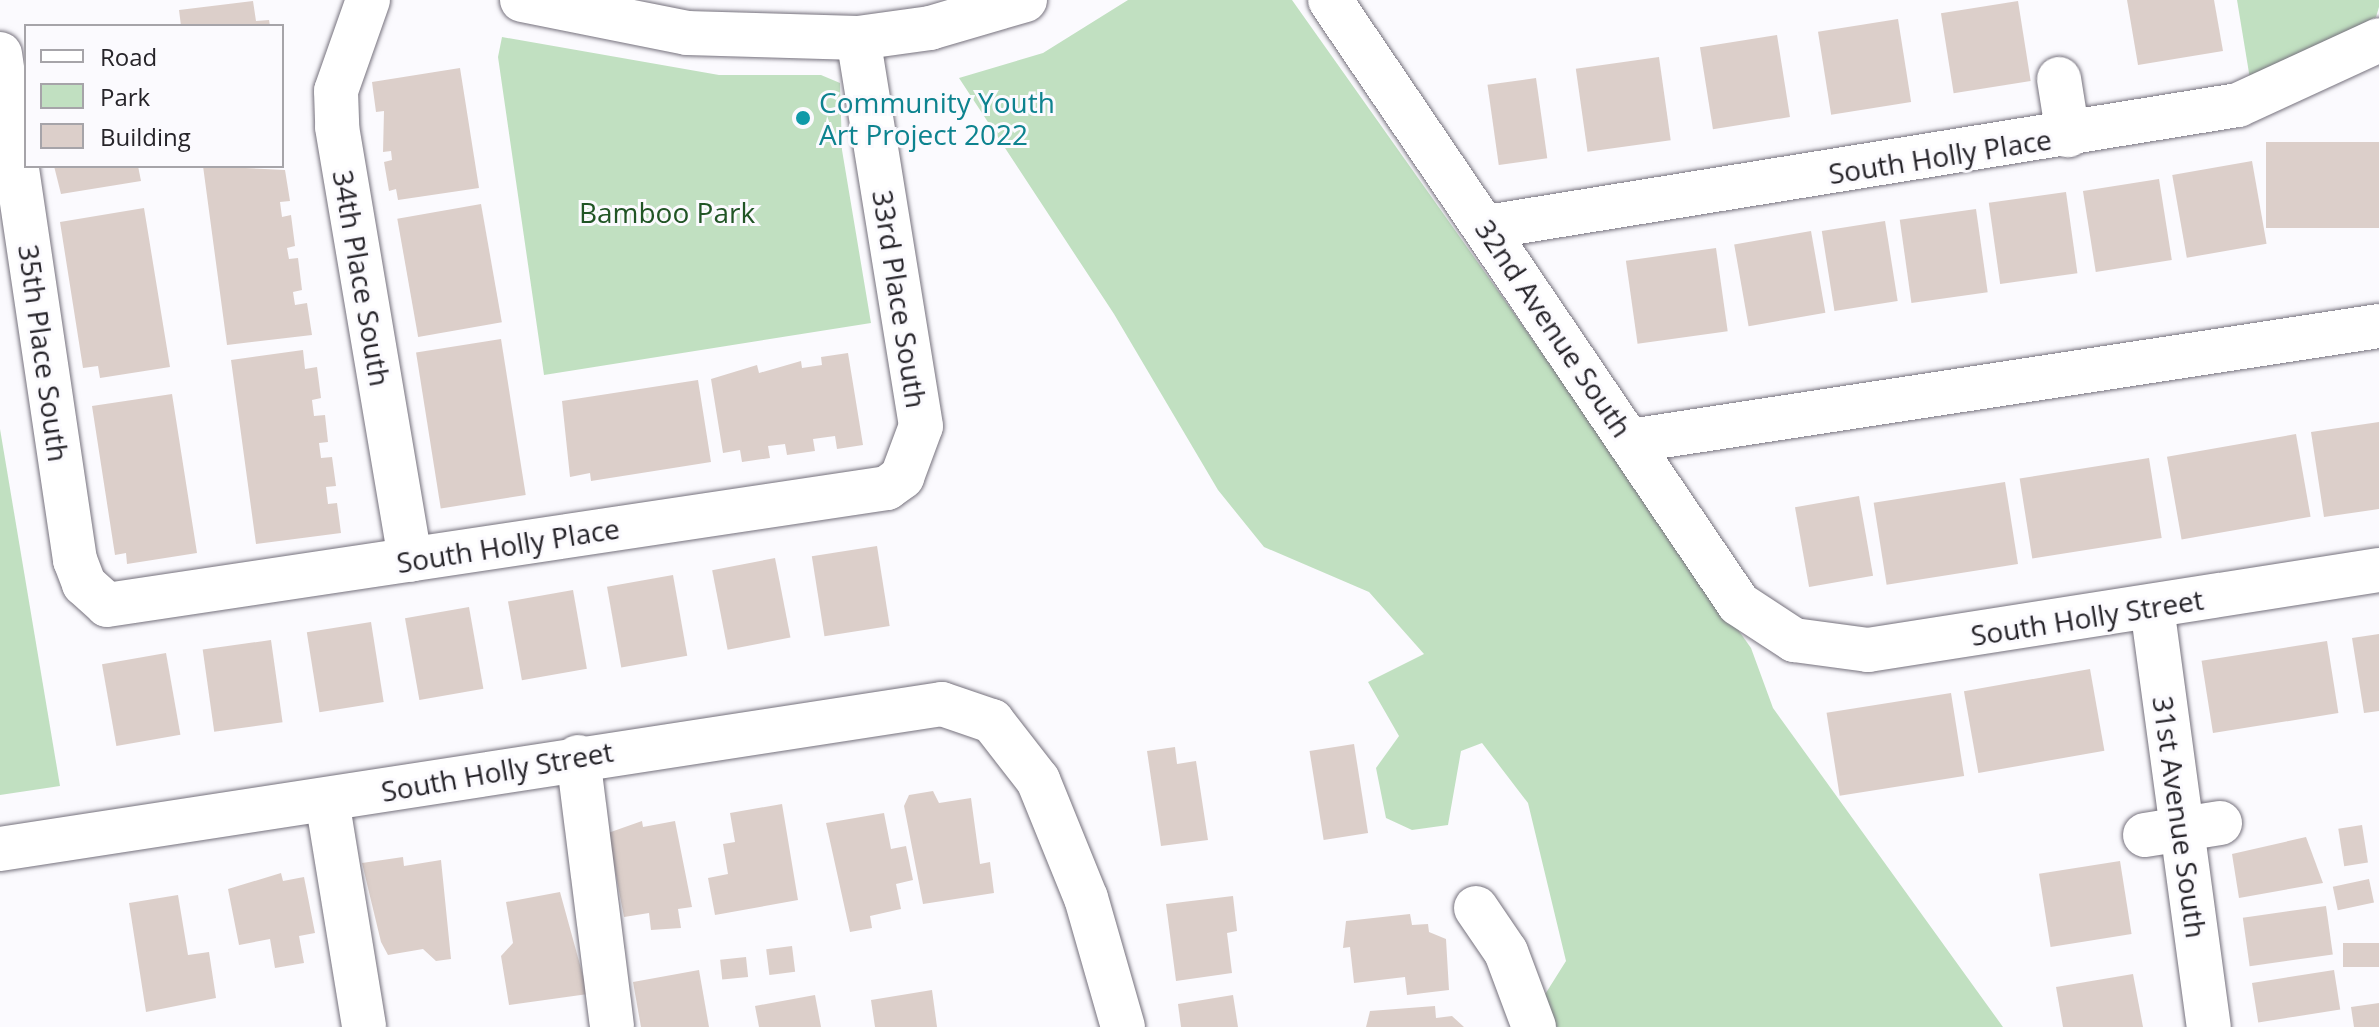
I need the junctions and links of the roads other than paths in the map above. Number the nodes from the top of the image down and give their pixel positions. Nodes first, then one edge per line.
1 (368, 0) edge
2 (523, 0) edge
3 (1025, 0) edge
4 (1330, 0) edge
5 (858, 38) junction
6 (2379, 40) edge
7 (0, 54) edge
8 (2059, 79) dead end
9 (2068, 135) junction
10 (1487, 227) junction
11 (2379, 326) edge
12 (1630, 441) junction
13 (912, 463) joint
14 (410, 560) junction
15 (2379, 570) edge
16 (96, 598) joint
17 (2152, 607) junction
18 (1794, 640) joint
19 (578, 757) junction
20 (327, 800) junction
21 (0, 849) edge
22 (1476, 908) dead end
23 (364, 1027) edge
24 (612, 1027) edge
25 (1123, 1027) edge
26 (1534, 1027) edge
27 (2209, 1027) edge

1 - 14 street, 34th Place South
2 - 5 street
3 - 5 street
4 - 10 street, 32nd Avenue South
5 - 13 street, 33rd Place South
6 - 9 street, South Holly Place
7 - 16 street, 35th Place South
8 - 9 street
9 - 10 street, South Holly Place
10 - 12 street, 32nd Avenue South
11 - 12 street
12 - 18 street, 32nd Avenue South
13 - 14 street, South Holly Place
14 - 16 street, South Holly Place
15 - 17 street, South Holly Street
17 - 18 street, South Holly Street
17 - 27 street, 31st Avenue South
19 - 20 street, South Holly Street
19 - 24 street
19 - 25 street, South Holly Street
20 - 21 street, South Holly Street
20 - 23 street
22 - 26 street

